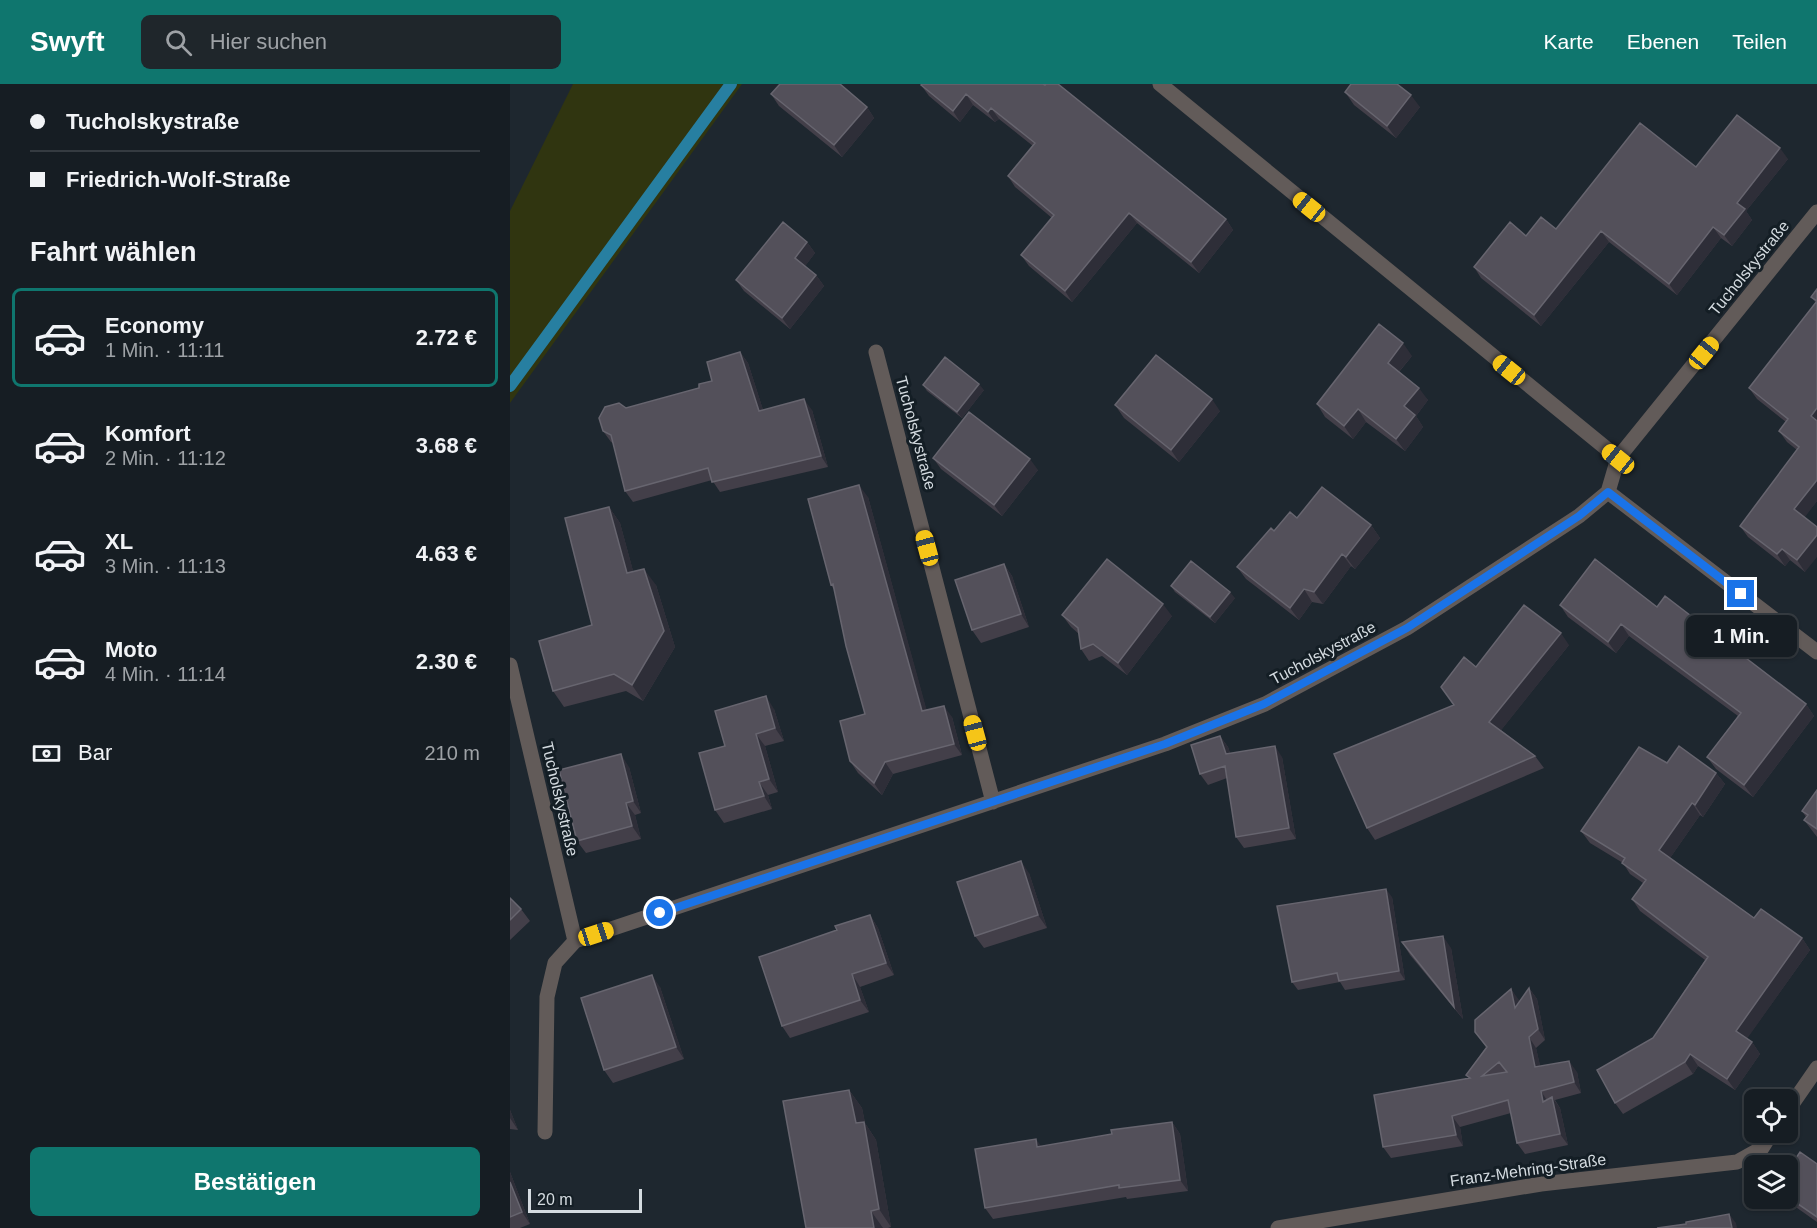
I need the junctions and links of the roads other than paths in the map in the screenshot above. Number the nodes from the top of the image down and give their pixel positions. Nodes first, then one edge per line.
1 (1160, 84) edge
2 (1817, 212) edge
3 (876, 352) dead end
4 (1618, 459) junction
5 (1608, 492) junction
6 (1817, 652) edge
7 (510, 665) edge
8 (993, 802) junction
9 (575, 941) junction
10 (1817, 1068) edge
11 (1798, 1096) edge
12 (544, 1132) dead end
13 (1765, 1143) edge
14 (1278, 1228) edge

1 - 4 street
2 - 4 street, Tucholskystraße
3 - 8 street, Tucholskystraße
4 - 5 street, Tucholskystraße
5 - 6 street
5 - 8 street, Tucholskystraße
7 - 9 street, Tucholskystraße
8 - 9 street, Tucholskystraße
9 - 12 street, Tucholskystraße
10 - 11 street
13 - 14 street, Franz-Mehring-Straße

